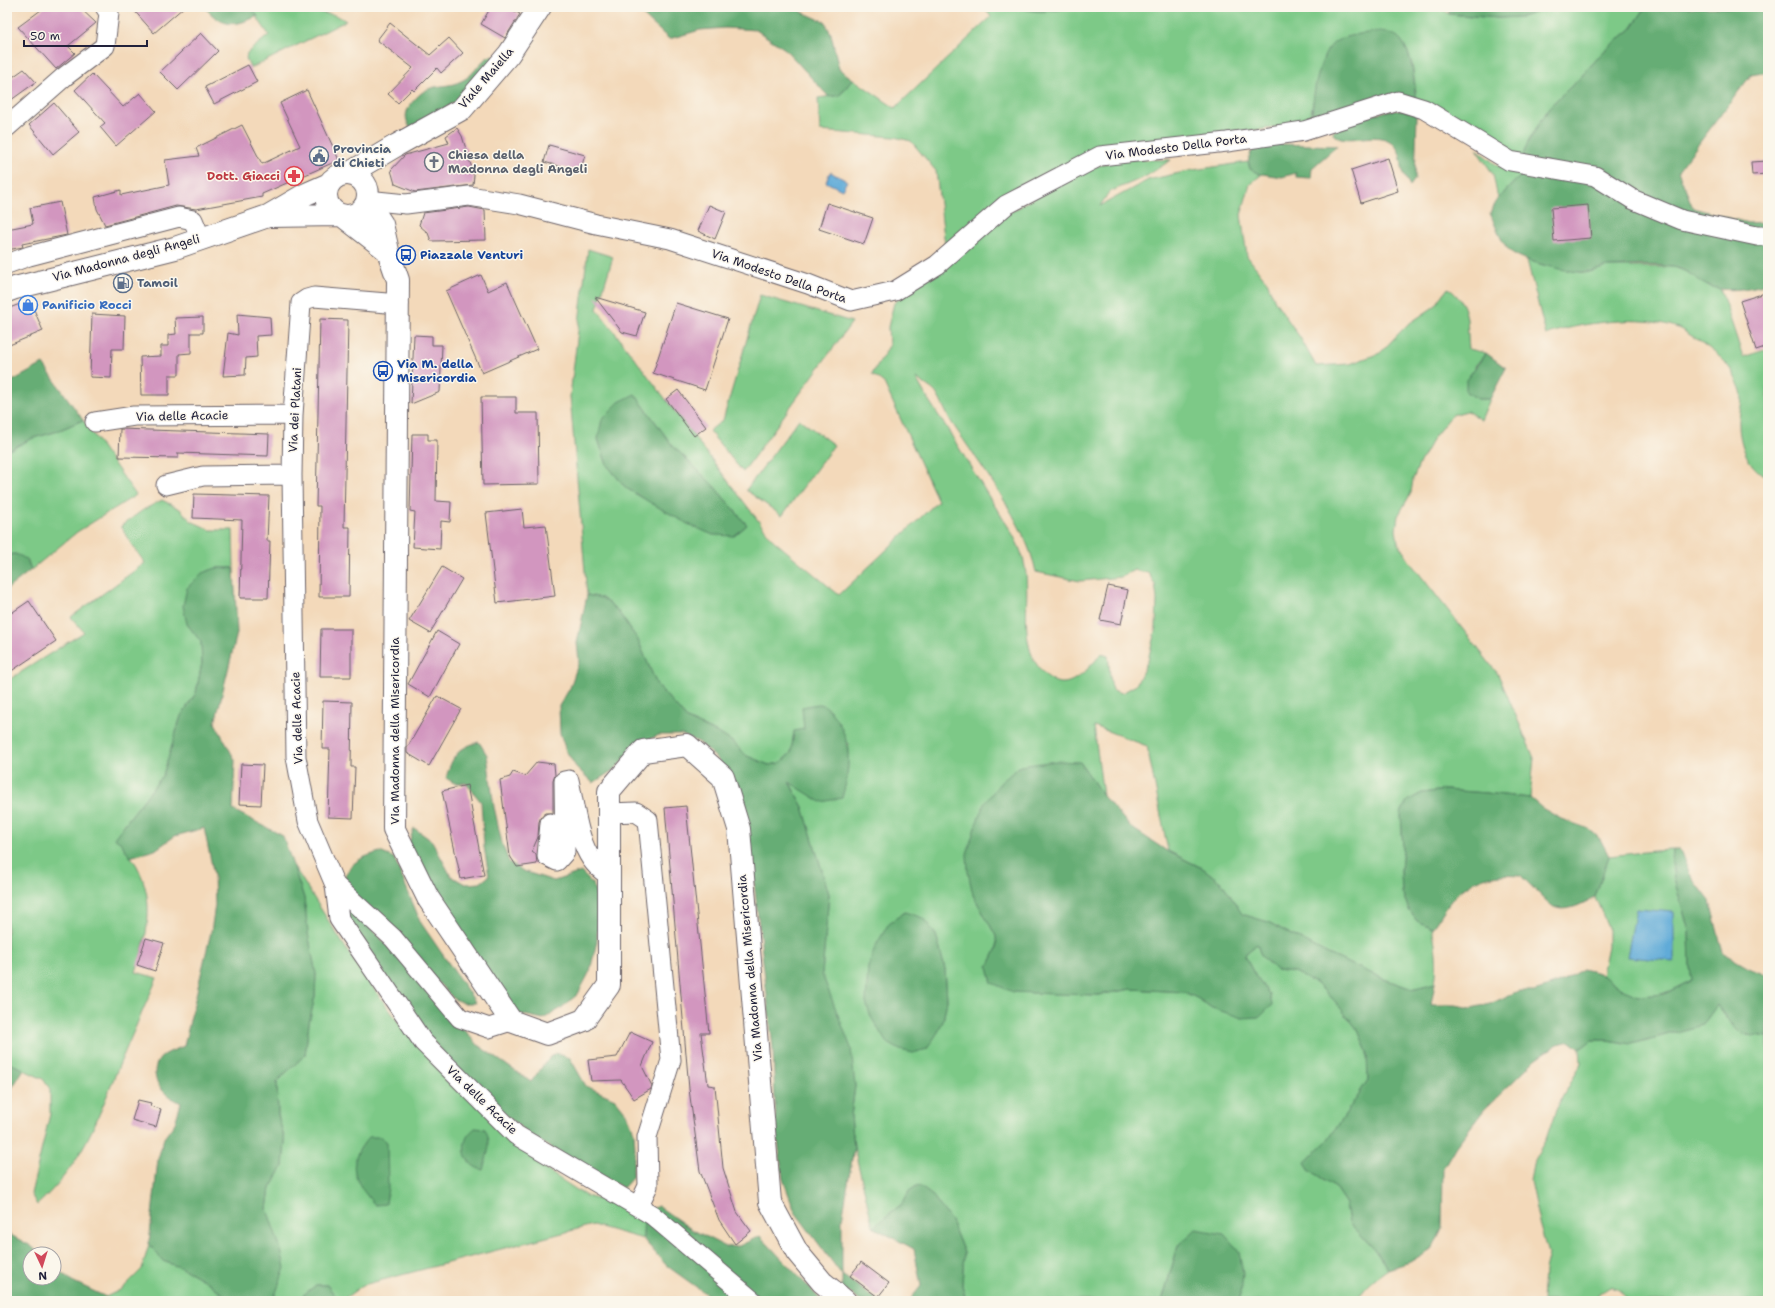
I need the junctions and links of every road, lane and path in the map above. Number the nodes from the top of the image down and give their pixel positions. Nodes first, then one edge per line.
1 (105, 7) edge
2 (540, 7) edge
3 (7, 127) edge
4 (397, 144) junction
5 (338, 179) junction
6 (367, 197) junction
7 (268, 216) junction
8 (341, 216) junction
9 (1768, 236) edge
10 (201, 239) junction
11 (388, 252) junction
12 (7, 264) edge
13 (7, 291) edge
14 (399, 304) junction
15 (293, 415) junction
16 (94, 422) dead end
17 (292, 475) junction
18 (166, 484) dead end
19 (294, 617) joint
20 (609, 813) junction
21 (550, 823) dead end
22 (609, 876) junction
23 (335, 885) junction
24 (511, 1021) junction
25 (638, 1207) junction
26 (753, 1301) edge
27 (845, 1301) edge

1 - 3 street
2 - 4 main road, Viale Maiella
4 - 5 main road, Viale Maiella
4 - 6 main road
5 - 6 main road
5 - 7 main road, Viale Maiella
5 - 8 main road
6 - 8 main road
6 - 9 street, Via Modesto Della Porta
6 - 11 main road, Via Madonna della Misericordia
7 - 8 main road
7 - 10 main road, Via Madonna degli Angeli
8 - 11 main road
10 - 12 street
10 - 13 main road, Via Madonna degli Angeli
11 - 14 main road, Via Madonna della Misericordia
14 - 15 street, Via dei Platani
14 - 24 main road, Via Madonna della Misericordia
15 - 16 street, Via delle Acacie
15 - 17 street, Via dei Platani
17 - 18 street
17 - 19 street, Via dei Platani
19 - 23 street, Via delle Acacie
20 - 22 main road, Via Madonna della Misericordia
20 - 25 street
20 - 27 main road, Via Madonna della Misericordia
21 - 22 street
22 - 24 main road, Via Madonna della Misericordia
23 - 24 street, Via delle Acacie
23 - 25 street, Via delle Acacie
25 - 26 street, Via delle Acacie

